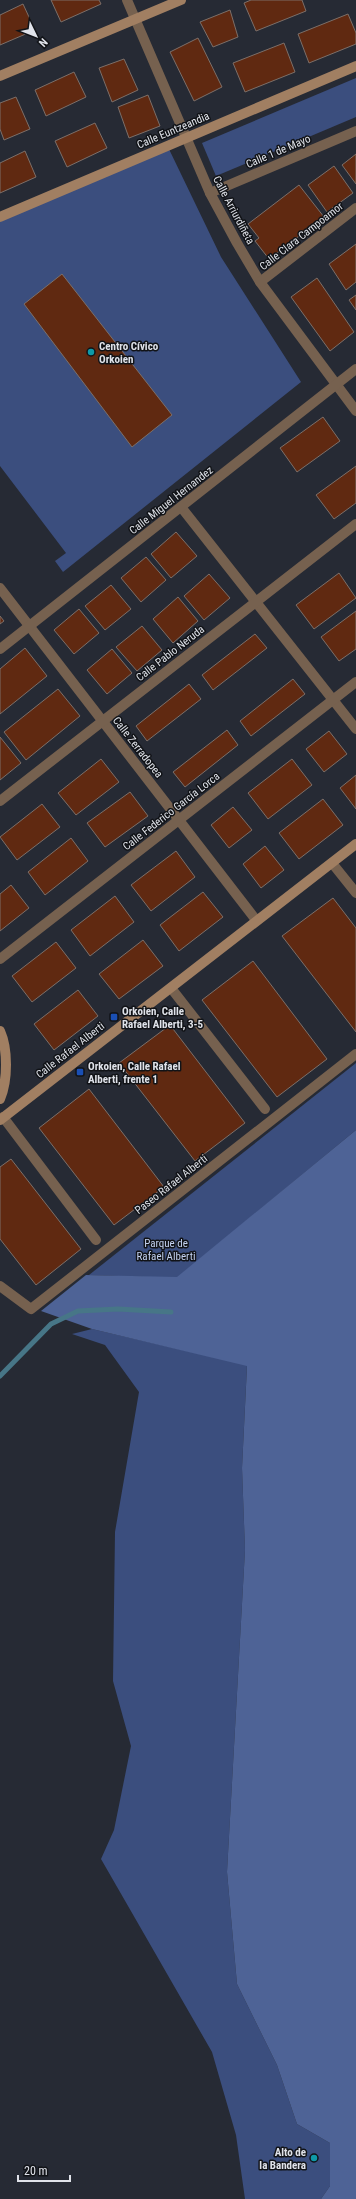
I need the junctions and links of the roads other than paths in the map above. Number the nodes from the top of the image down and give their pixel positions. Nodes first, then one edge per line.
1 (126, 0) edge
2 (181, 0) edge
3 (135, 20) junction
4 (356, 66) edge
5 (0, 76) edge
6 (356, 131) edge
7 (188, 138) junction
8 (210, 193) junction
9 (356, 208) edge
10 (0, 217) edge
11 (260, 282) junction
12 (356, 369) edge
13 (336, 385) junction
14 (356, 411) edge
15 (181, 507) junction
16 (356, 524) edge
17 (0, 588) edge
18 (256, 601) junction
19 (29, 626) junction
20 (0, 649) edge
21 (356, 682) edge
22 (333, 700) junction
23 (102, 721) junction
24 (356, 729) edge
25 (0, 800) edge
26 (179, 820) junction
27 (356, 844) edge
28 (332, 863) junction
29 (356, 893) edge
30 (256, 920) junction
31 (0, 959) edge
32 (171, 988) junction
33 (0, 1031) edge
34 (356, 1054) edge
35 (0, 1099) edge
36 (265, 1109) dead end
37 (1, 1116) edge
38 (96, 1240) dead end
39 (0, 1286) edge

1 - 3 street, Calle Arriurdiñeta
2 - 3 street
3 - 5 street
3 - 7 street, Calle Arriurdiñeta
4 - 7 street, Calle Euntzeandia
6 - 8 street, Calle 1 de Mayo
7 - 8 street, Calle Arriurdiñeta
7 - 10 street, Calle Euntzeandia
8 - 11 street, Calle Arriurdiñeta
9 - 11 street, Calle Clara Campoamor
11 - 13 street, Calle Arriurdiñeta
12 - 13 street, Calle Miguel Hernandez
13 - 14 street, Calle Arriurdiñeta
13 - 15 street, Calle Miguel Hernandez
15 - 18 street
15 - 19 street, Calle Miguel Hernandez
16 - 18 street, Calle Pablo Neruda
17 - 19 street, Calle Zerradopea
18 - 22 street
18 - 23 street, Calle Pablo Neruda
19 - 20 street, Calle Miguel Hernandez
19 - 23 street, Calle Zerradopea
21 - 22 street, Calle Federico García Lorca
22 - 24 street
22 - 26 street, Calle Federico García Lorca
23 - 25 street, Calle Pablo Neruda
23 - 26 street, Calle Zerradopea
26 - 30 street, Calle Zerradopea
26 - 31 street, Calle Federico García Lorca
27 - 28 street, Calle Rafael Alberti
28 - 29 street
28 - 30 street, Calle Rafael Alberti
30 - 32 street, Calle Rafael Alberti
32 - 36 street
32 - 37 street, Calle Rafael Alberti
33 - 35 street
34 - 39 street, Paseo Rafael Alberti
37 - 38 street, Calle Rafael Alberti

